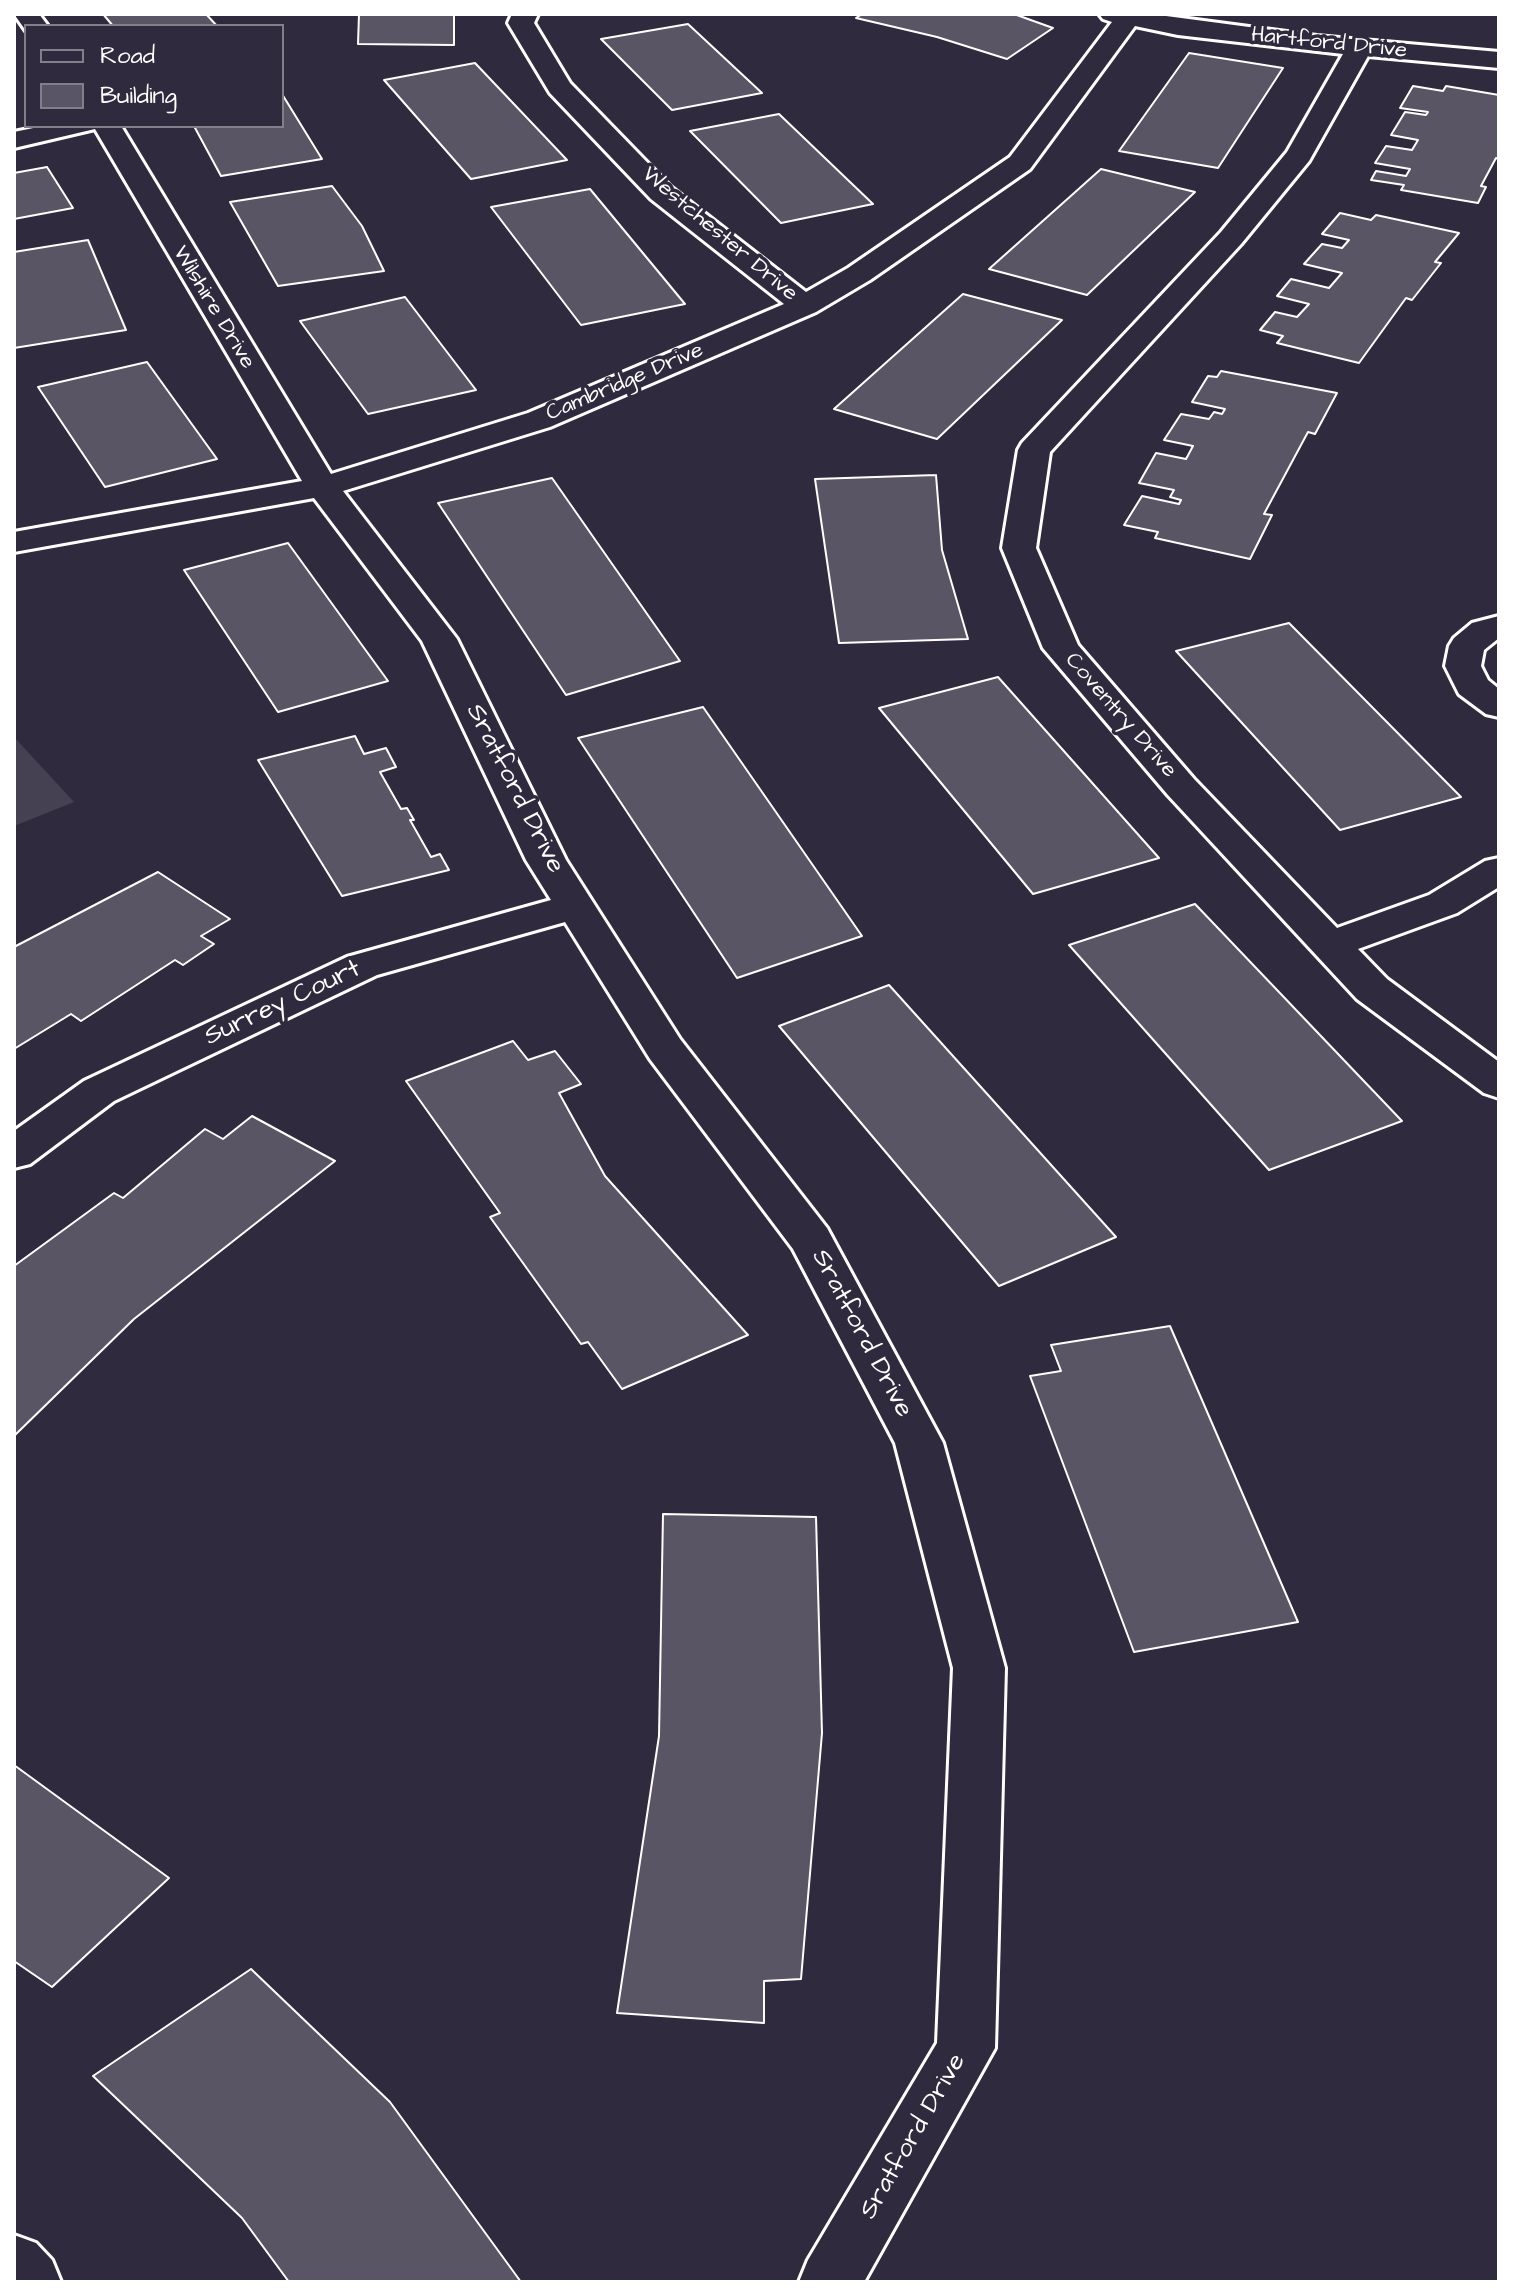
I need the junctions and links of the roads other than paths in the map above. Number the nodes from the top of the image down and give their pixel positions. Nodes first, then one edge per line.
1 (525, 14) edge
2 (1120, 16) edge
3 (1360, 48) junction
4 (1499, 60) edge
5 (74, 128) edge
6 (108, 128) edge
7 (14, 140) edge
8 (805, 306) junction
9 (322, 487) junction
10 (14, 542) edge
11 (1499, 627) edge
12 (1499, 706) edge
13 (1499, 870) edge
14 (575, 906) junction
15 (1329, 945) junction
16 (1499, 1083) edge
17 (14, 1153) edge
18 (14, 2265) edge
19 (30, 2282) edge
20 (830, 2282) edge

1 - 8 street, Westchester Drive
2 - 3 street, Hartford Drive
2 - 8 street, Cambridge Drive
3 - 4 street, Hartford Drive
3 - 15 street, Coventry Drive
5 - 7 street
6 - 9 street, Wilshire Drive
8 - 9 street, Cambridge Drive
9 - 10 street, Cambridge Drive
9 - 14 street, Sratford Drive
11 - 12 street
13 - 15 street
14 - 17 street, Surrey Court
14 - 20 street, Sratford Drive
15 - 16 street, Coventry Drive
18 - 19 street

